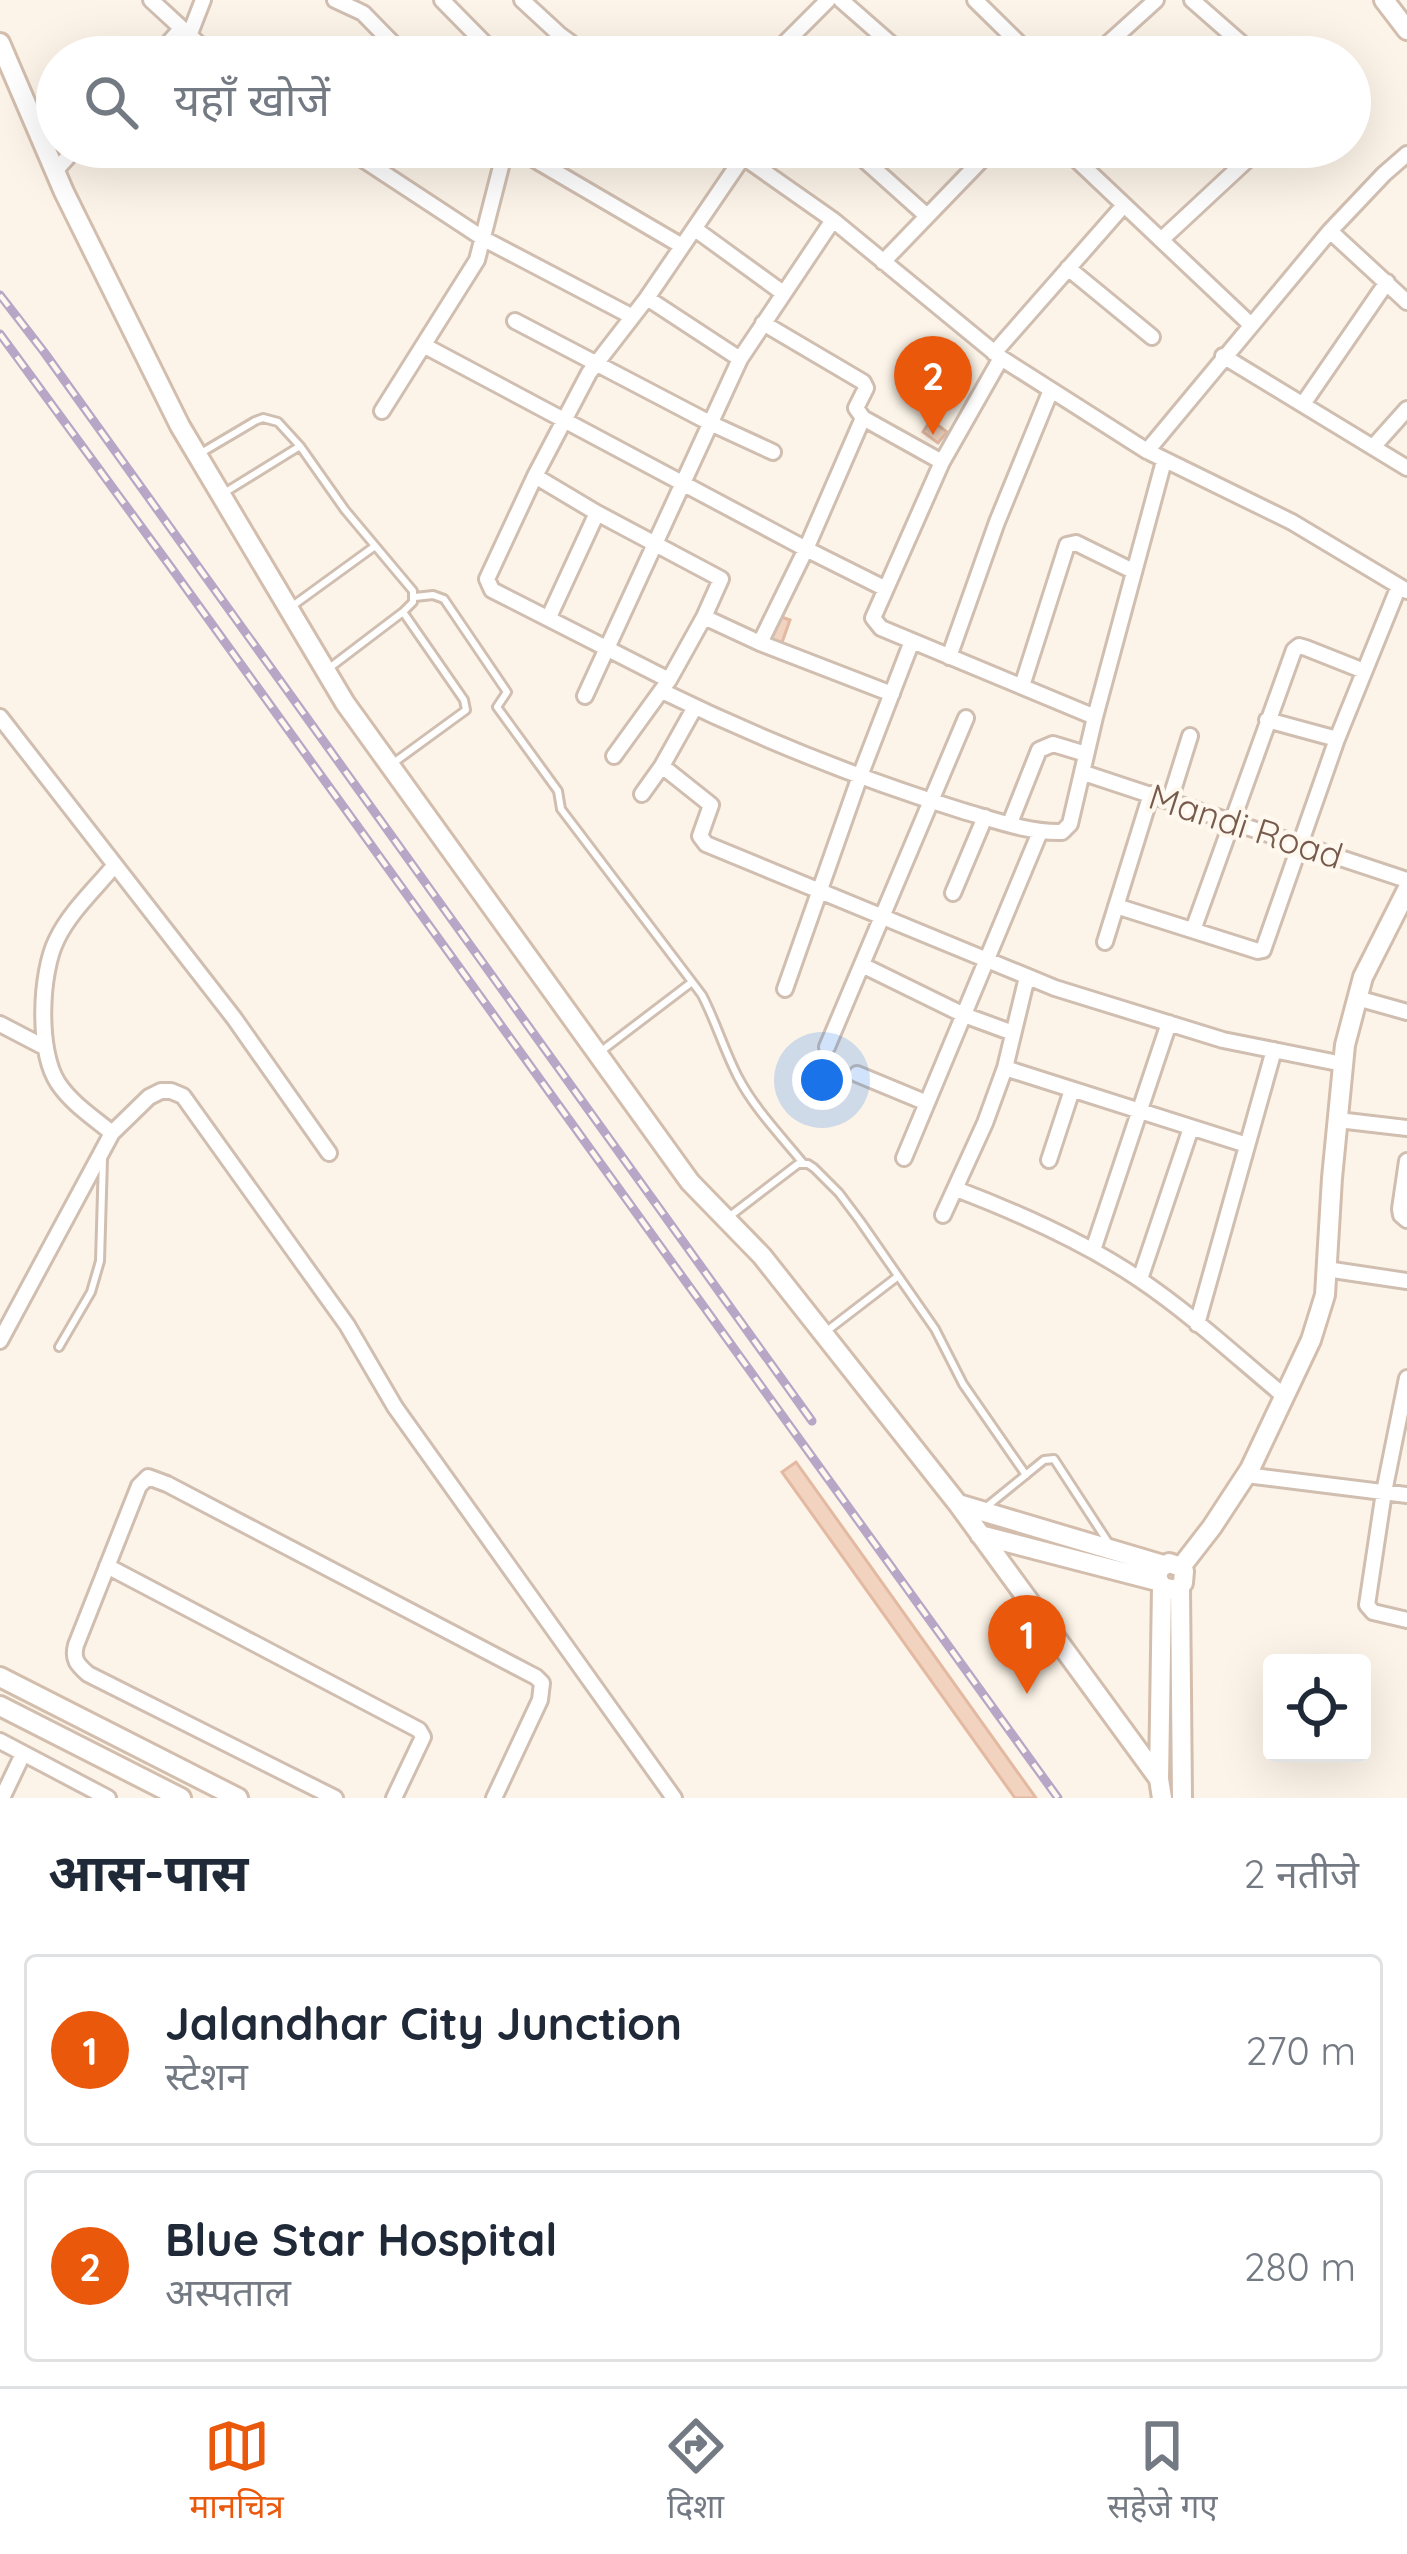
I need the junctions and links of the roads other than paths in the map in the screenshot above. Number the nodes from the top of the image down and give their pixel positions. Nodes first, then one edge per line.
1 (174, 0) edge
2 (203, 0) edge
3 (335, 0) edge
4 (442, 0) edge
5 (522, 0) edge
6 (828, 0) edge
7 (842, 0) edge
8 (975, 0) edge
9 (1192, 0) edge
10 (154, 3) edge
11 (1147, 3) edge
12 (185, 32) junction
13 (180, 36) edge
14 (189, 36) edge
15 (385, 36) edge
16 (477, 36) edge
17 (556, 36) edge
18 (792, 36) edge
19 (882, 36) edge
20 (1012, 36) edge
21 (1116, 36) edge
22 (1233, 36) edge
23 (0, 43) edge
24 (36, 127) edge
25 (1407, 154) edge
26 (54, 168) edge
27 (58, 168) edge
28 (376, 168) edge
29 (500, 168) edge
30 (539, 168) edge
31 (736, 168) edge
32 (758, 168) edge
33 (873, 168) edge
34 (974, 168) edge
35 (1085, 168) edge
36 (1238, 168) edge
37 (55, 171) junction
38 (1124, 205) junction
39 (927, 216) junction
40 (833, 220) junction
41 (695, 229) junction
42 (1330, 231) junction
43 (484, 239) junction
44 (1161, 240) junction
45 (682, 247) junction
46 (883, 262) junction
47 (1068, 268) junction
48 (1387, 283) junction
49 (783, 293) junction
50 (647, 298) junction
51 (1407, 302) edge
52 (632, 316) junction
53 (515, 322) dead end
54 (763, 323) junction
55 (1250, 324) junction
56 (1151, 337) dead end
57 (424, 346) junction
58 (998, 356) junction
59 (1223, 356) junction
60 (740, 359) junction
61 (595, 364) junction
62 (1051, 390) junction
63 (1303, 404) junction
64 (1407, 409) edge
65 (382, 411) dead end
66 (862, 418) junction
67 (564, 421) junction
68 (710, 423) junction
69 (300, 446) junction
70 (1373, 447) junction
71 (773, 452) dead end
72 (1147, 452) junction
73 (198, 455) junction
74 (1164, 461) junction
75 (942, 462) junction
76 (1407, 468) edge
77 (535, 476) junction
78 (682, 484) junction
79 (221, 495) junction
80 (597, 513) junction
81 (654, 544) junction
82 (375, 546) junction
83 (806, 549) junction
84 (1133, 571) junction
85 (884, 588) junction
86 (1403, 588) edge
87 (415, 597) junction
88 (289, 609) junction
89 (404, 612) junction
90 (549, 617) junction
91 (704, 617) junction
92 (912, 641) junction
93 (760, 643) junction
94 (610, 648) junction
95 (949, 657) junction
96 (326, 671) junction
97 (1364, 671) junction
98 (665, 686) junction
99 (1022, 686) junction
100 (892, 694) junction
101 (585, 696) dead end
102 (695, 707) junction
103 (0, 717) edge
104 (1095, 717) junction
105 (966, 718) dead end
106 (1268, 720) junction
107 (1190, 736) dead end
108 (1337, 739) junction
109 (1086, 754) junction
110 (614, 756) dead end
111 (389, 766) junction
112 (662, 766) junction
113 (1084, 773) junction
114 (860, 776) junction
115 (642, 794) dead end
116 (1151, 794) junction
117 (1170, 800) junction
118 (932, 801) junction
119 (985, 818) junction
120 (1233, 821) junction
121 (1010, 823) junction
122 (1040, 832) junction
123 (1302, 844) junction
124 (114, 866) junction
125 (1407, 880) edge
126 (820, 890) junction
127 (1407, 890) edge
128 (952, 893) dead end
129 (1116, 906) junction
130 (882, 918) junction
131 (1193, 930) junction
132 (1105, 942) dead end
133 (987, 960) junction
134 (862, 965) junction
135 (1028, 977) junction
136 (692, 982) junction
137 (785, 989) dead end
138 (1357, 998) junction
139 (1407, 1012) edge
140 (964, 1015) junction
141 (1169, 1023) junction
142 (0, 1024) edge
143 (1013, 1033) junction
144 (827, 1047) dead end
145 (46, 1048) junction
146 (1274, 1050) junction
147 (597, 1054) junction
148 (1343, 1064) junction
149 (1005, 1068) junction
150 (857, 1074) dead end
151 (1072, 1090) junction
152 (927, 1103) junction
153 (1140, 1112) junction
154 (1338, 1120) junction
155 (1191, 1128) junction
156 (1407, 1128) edge
157 (112, 1133) junction
158 (1247, 1145) junction
159 (104, 1149) junction
160 (328, 1153) dead end
161 (904, 1158) dead end
162 (1049, 1160) dead end
163 (1407, 1161) edge
164 (803, 1163) junction
165 (956, 1189) junction
166 (943, 1215) dead end
167 (726, 1219) junction
168 (1407, 1220) edge
169 (1093, 1250) junction
170 (1327, 1269) junction
171 (897, 1277) junction
172 (1140, 1279) junction
173 (1407, 1282) edge
174 (1198, 1324) junction
175 (823, 1333) junction
176 (0, 1341) edge
177 (59, 1346) dead end
178 (1407, 1378) edge
179 (1284, 1396) junction
180 (1025, 1475) junction
181 (1246, 1475) junction
182 (1384, 1492) junction
183 (1407, 1495) edge
184 (958, 1504) junction
185 (982, 1510) junction
186 (980, 1534) junction
187 (1112, 1549) junction
188 (107, 1566) junction
189 (1168, 1577) junction
190 (1407, 1619) edge
191 (0, 1677) edge
192 (51, 1702) junction
193 (0, 1706) edge
194 (40, 1726) junction
195 (0, 1742) edge
196 (23, 1754) junction
197 (1161, 1788) edge
198 (78, 1791) edge
199 (2, 1798) edge
200 (108, 1798) edge
201 (181, 1798) edge
202 (238, 1798) edge
203 (335, 1798) edge
204 (394, 1798) edge
205 (494, 1798) edge
206 (674, 1798) edge
207 (1182, 1798) edge

1 - 10 street
2 - 12 street
3 - 15 street
4 - 16 street
5 - 17 street
6 - 18 street
7 - 19 street
8 - 20 street
9 - 22 street
10 - 12 street
11 - 21 street
12 - 13 street
12 - 14 street
23 - 24 street
25 - 42 street
26 - 37 street
27 - 37 street
28 - 43 street
29 - 43 street
30 - 45 street
31 - 41 street
32 - 40 street
33 - 39 street
34 - 39 street
35 - 38 street
36 - 44 street
37 - 73 street
38 - 44 street
38 - 47 street
39 - 46 street
40 - 46 street
40 - 49 street
41 - 45 street
41 - 49 street
42 - 48 street
42 - 55 street
43 - 52 street
43 - 57 street
44 - 55 street
45 - 50 street
46 - 58 street
47 - 56 street
47 - 58 street
48 - 51 street
48 - 63 street
49 - 54 street
50 - 52 street
50 - 60 street
52 - 61 street
53 - 61 street
54 - 60 street
54 - 66 street
55 - 59 street
57 - 65 street
57 - 67 street
58 - 62 street
58 - 75 street
59 - 63 street
59 - 72 street
60 - 68 street
61 - 67 street
61 - 68 street
62 - 72 street
62 - 95 street
63 - 70 street
64 - 70 street
66 - 75 street
66 - 83 street
67 - 77 street
67 - 78 street
68 - 71 street
68 - 78 street
69 - 73 lane
69 - 79 lane
69 - 82 lane
70 - 76 street
72 - 74 street
73 - 79 street
74 - 84 street
74 - 86 street
75 - 85 street
77 - 80 street
77 - 90 street
78 - 81 street
78 - 83 street
79 - 88 street
80 - 81 street
80 - 90 street
81 - 91 street
81 - 94 street
82 - 87 lane
82 - 88 lane
83 - 85 street
83 - 93 street
84 - 99 street
84 - 104 street
85 - 92 street
86 - 97 street
87 - 89 lane
87 - 136 lane
88 - 96 street
89 - 96 lane
89 - 111 lane
90 - 94 street
91 - 93 street
91 - 98 street
92 - 95 street
92 - 100 street
93 - 100 street
94 - 98 street
94 - 101 street
95 - 99 street
96 - 111 street
97 - 106 street
97 - 108 street
98 - 102 street
98 - 110 street
99 - 104 street
100 - 114 street
102 - 112 street
102 - 114 street
103 - 124 street
104 - 109 street
105 - 118 street
106 - 108 street
106 - 120 street
107 - 117 street
108 - 123 street
109 - 113 street
109 - 121 street
111 - 147 street
112 - 115 street
112 - 126 street
113 - 116 street, Mandi Road
113 - 122 street
114 - 118 street
114 - 126 street
116 - 117 street, Mandi Road
116 - 129 street
117 - 120 street, Mandi Road
118 - 119 street
118 - 130 street
119 - 121 street
119 - 128 street
120 - 123 street, Mandi Road
120 - 131 street
121 - 122 street
122 - 133 street
123 - 125 street, Mandi Road
123 - 131 street
124 - 145 street
124 - 160 street
126 - 130 street
126 - 137 street
127 - 138 street
129 - 131 street
129 - 132 street
130 - 133 street
130 - 134 street
133 - 135 street
133 - 140 street
134 - 140 street
134 - 144 street
135 - 141 street
135 - 143 street
136 - 147 lane
136 - 164 lane
138 - 139 street
138 - 148 street
140 - 143 street
140 - 152 street
141 - 146 street
141 - 153 street
142 - 145 street
143 - 149 street
145 - 157 street
146 - 148 street
146 - 158 street
147 - 167 street
148 - 154 street
149 - 151 street
149 - 165 street
150 - 152 street
151 - 153 street
151 - 162 street
152 - 161 street
153 - 155 street
153 - 169 street
154 - 156 street
154 - 170 street
155 - 158 street
155 - 172 street
157 - 159 street
157 - 206 street
158 - 174 street
159 - 176 street
159 - 177 lane
163 - 168 street
164 - 167 lane
164 - 171 lane
165 - 166 street
165 - 169 street
167 - 175 street
169 - 172 street
170 - 173 street
170 - 179 street
171 - 175 lane
171 - 180 lane
172 - 174 street
174 - 179 street
175 - 184 street
178 - 182 street
179 - 181 street
180 - 185 lane
180 - 187 lane
181 - 182 street
181 - 189 street
182 - 183 street
182 - 190 street
184 - 185 street
184 - 186 street
185 - 187 street
186 - 189 street
186 - 197 street
187 - 189 street
188 - 203 street
188 - 204 street
188 - 205 street
189 - 197 street
189 - 207 street
191 - 192 street
192 - 194 street
192 - 202 street
193 - 194 street
194 - 201 street
195 - 196 street
196 - 198 street
196 - 199 street
198 - 200 street

